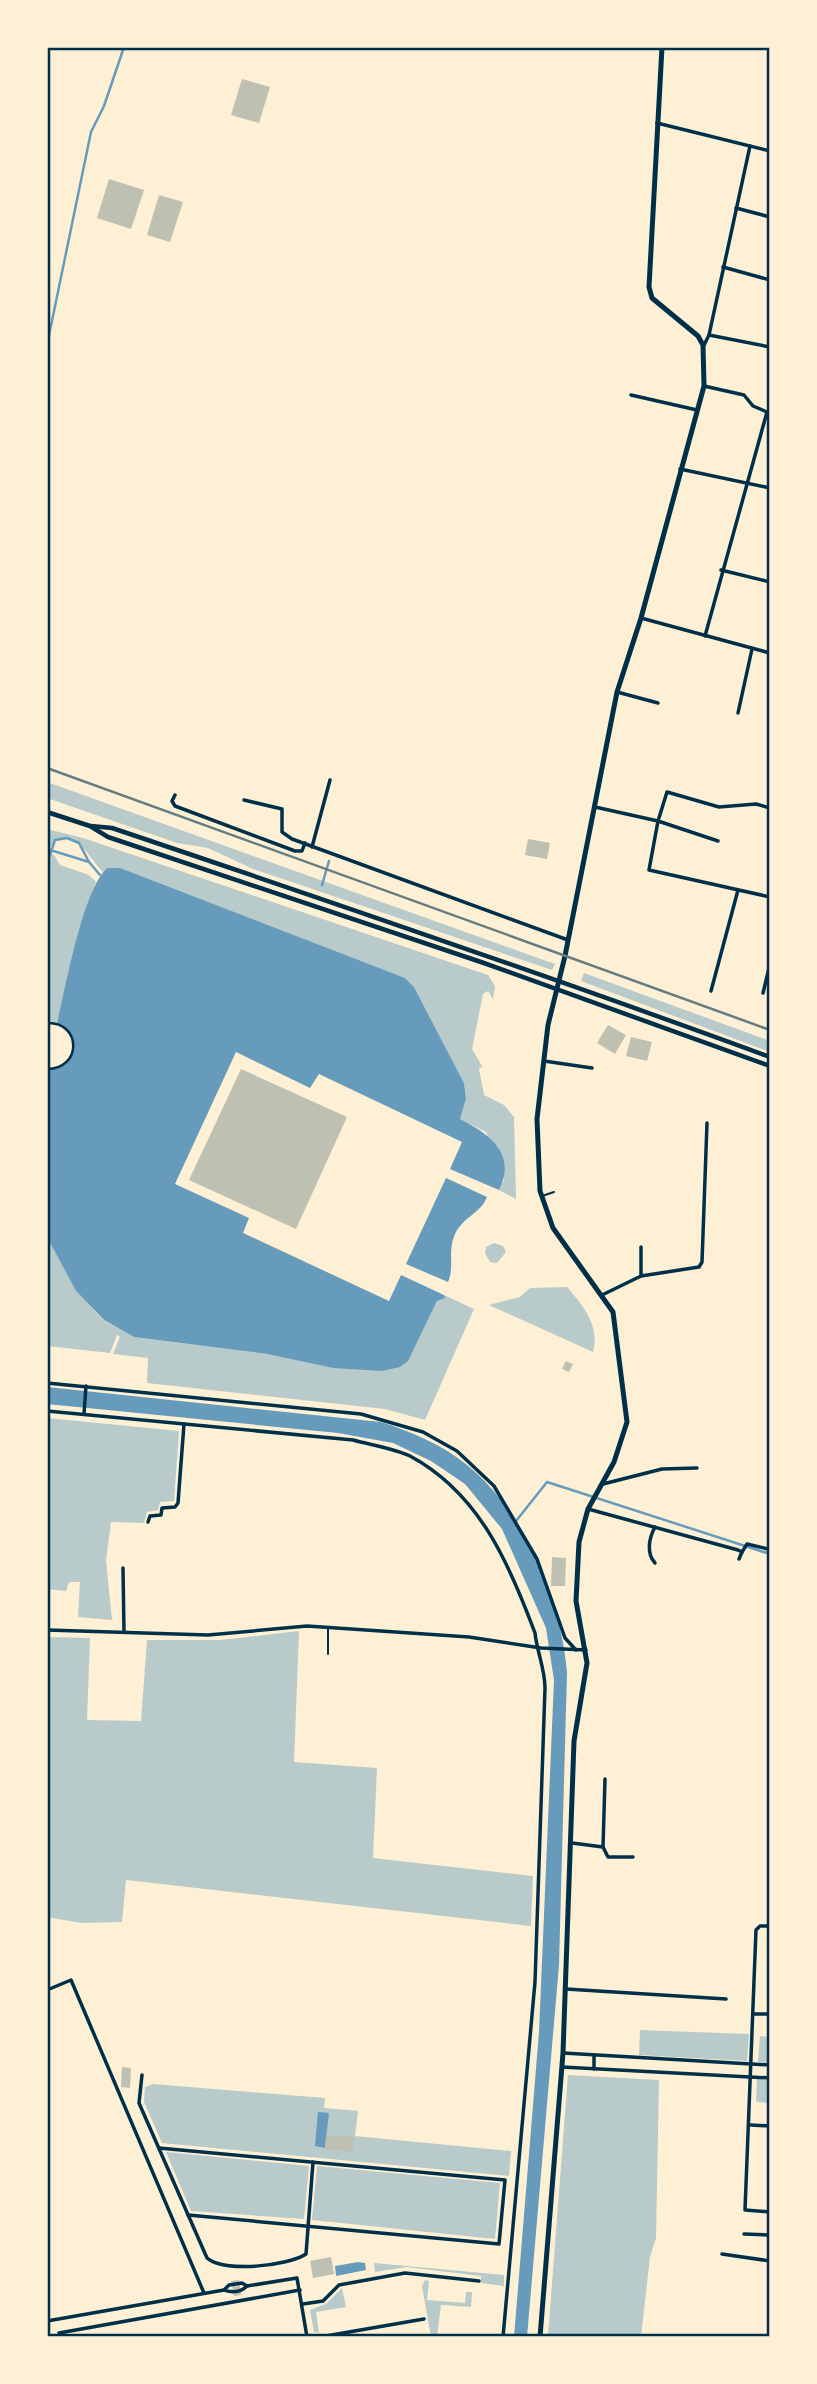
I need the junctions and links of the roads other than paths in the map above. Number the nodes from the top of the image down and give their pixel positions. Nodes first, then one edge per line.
1 (662, 47) edge
2 (657, 123) junction
3 (750, 146) junction
4 (770, 151) edge
5 (736, 208) junction
6 (770, 217) edge
7 (723, 267) junction
8 (770, 279) edge
9 (709, 335) junction
10 (703, 345) junction
11 (770, 347) edge
12 (704, 386) junction
13 (631, 395) dead end
14 (696, 410) junction
15 (769, 412) edge
16 (680, 469) junction
17 (746, 484) junction
18 (770, 488) edge
19 (721, 570) junction
20 (770, 582) edge
21 (641, 618) junction
22 (705, 636) junction
23 (752, 649) junction
24 (770, 653) edge
25 (617, 692) junction
26 (658, 703) dead end
27 (738, 713) dead end
28 (330, 780) dead end
29 (174, 795) dead end
30 (244, 800) dead end
31 (593, 807) junction
32 (770, 808) edge
33 (47, 812) edge
34 (658, 821) junction
35 (90, 826) junction
36 (718, 841) dead end
37 (305, 844) junction
38 (312, 847) junction
39 (738, 890) junction
40 (770, 897) edge
41 (568, 940) junction
42 (770, 964) edge
43 (560, 979) junction
44 (557, 989) junction
45 (711, 990) dead end
46 (763, 993) dead end
47 (47, 1023) edge
48 (770, 1057) edge
49 (542, 1061) junction
50 (770, 1066) edge
51 (592, 1068) dead end
52 (47, 1069) edge
53 (707, 1123) dead end
54 (554, 1192) dead end
55 (541, 1196) junction
56 (641, 1247) dead end
57 (641, 1276) junction
58 (602, 1295) junction
59 (47, 1383) edge
60 (86, 1389) junction
61 (47, 1411) edge
62 (84, 1412) junction
63 (184, 1424) junction
64 (697, 1468) dead end
65 (603, 1483) junction
66 (589, 1506) junction
67 (148, 1522) dead end
68 (655, 1527) junction
69 (768, 1549) edge
70 (743, 1552) junction
71 (739, 1559) dead end
72 (655, 1563) dead end
73 (122, 1568) dead end
74 (328, 1628) junction
75 (47, 1630) edge
76 (124, 1632) junction
77 (535, 1647) junction
78 (576, 1650) junction
79 (587, 1650) junction
80 (328, 1654) dead end
81 (605, 1779) dead end
82 (572, 1843) junction
83 (603, 1847) junction
84 (633, 1857) dead end
85 (770, 1926) edge
86 (566, 1989) junction
87 (47, 1990) edge
88 (726, 1999) dead end
89 (753, 2014) junction
90 (770, 2014) edge
91 (563, 2053) junction
92 (594, 2055) junction
93 (753, 2064) junction
94 (770, 2065) edge
95 (562, 2067) junction
96 (594, 2069) junction
97 (142, 2076) dead end
98 (751, 2077) junction
99 (770, 2078) edge
100 (751, 2125) junction
101 (770, 2126) edge
102 (159, 2148) junction
103 (313, 2162) junction
104 (770, 2212) edge
105 (188, 2215) junction
106 (308, 2224) junction
107 (744, 2234) dead end
108 (770, 2235) edge
109 (722, 2254) dead end
110 (770, 2261) edge
111 (479, 2281) dead end
112 (247, 2286) junction
113 (224, 2290) junction
114 (300, 2290) junction
115 (204, 2293) junction
116 (303, 2304) junction
117 (424, 2319) dead end
118 (47, 2320) edge
119 (59, 2333) dead end
120 (307, 2337) edge
121 (320, 2337) edge
122 (503, 2337) edge
123 (540, 2337) edge

1 - 2 main road
2 - 3 street
2 - 10 main road
3 - 4 street
3 - 5 street
5 - 6 street
5 - 7 street
7 - 8 street
7 - 9 street
9 - 10 street
9 - 11 street
10 - 12 main road
12 - 14 main road
12 - 15 street
13 - 14 street
14 - 16 main road
15 - 17 street
16 - 17 street
16 - 21 main road
17 - 18 street
17 - 19 street
19 - 20 street
19 - 22 street
21 - 22 street
21 - 25 main road
22 - 23 street
23 - 24 street
23 - 27 street
25 - 26 street
25 - 31 main road
28 - 38 street
29 - 37 street
30 - 37 street
31 - 34 street
31 - 41 main road
32 - 34 street
33 - 35 street
34 - 36 street
34 - 39 street
35 - 43 street
35 - 44 street
37 - 38 street
38 - 41 street
39 - 40 street
39 - 45 street
41 - 43 main road
42 - 46 street
43 - 44 main road
43 - 48 street
44 - 49 main road
44 - 50 street
47 - 52 street
49 - 51 street
49 - 55 main road
53 - 57 street
54 - 55 lane
55 - 58 main road
56 - 57 street
57 - 58 street
58 - 65 main road
59 - 60 street
60 - 62 street
60 - 78 street
61 - 62 street
62 - 63 street
63 - 67 street
63 - 77 street
64 - 65 street
65 - 66 main road
66 - 68 street
66 - 79 main road
68 - 70 street
68 - 72 street
69 - 70 street
70 - 71 street
73 - 76 street
74 - 76 street
74 - 77 street
74 - 80 lane
75 - 76 street
77 - 78 street
77 - 122 street
78 - 79 street
79 - 82 main road
81 - 83 street
82 - 83 street
82 - 86 main road
83 - 84 street
85 - 89 street
86 - 88 street
86 - 91 main road
87 - 115 street
89 - 90 street
89 - 93 street
91 - 92 street
91 - 95 main road
92 - 93 street
92 - 96 street
93 - 94 street
93 - 98 street
95 - 96 street
95 - 123 main road
96 - 98 street
97 - 102 street
98 - 99 street
98 - 100 street
100 - 101 street
100 - 104 street
102 - 103 street
102 - 105 street
103 - 106 street
103 - 106 street
105 - 106 street
105 - 106 street
107 - 108 street
109 - 110 street
111 - 116 street
112 - 113 street
112 - 113 street
112 - 114 street
113 - 115 street
114 - 116 street
114 - 119 street
115 - 118 street
116 - 120 street
117 - 121 street

